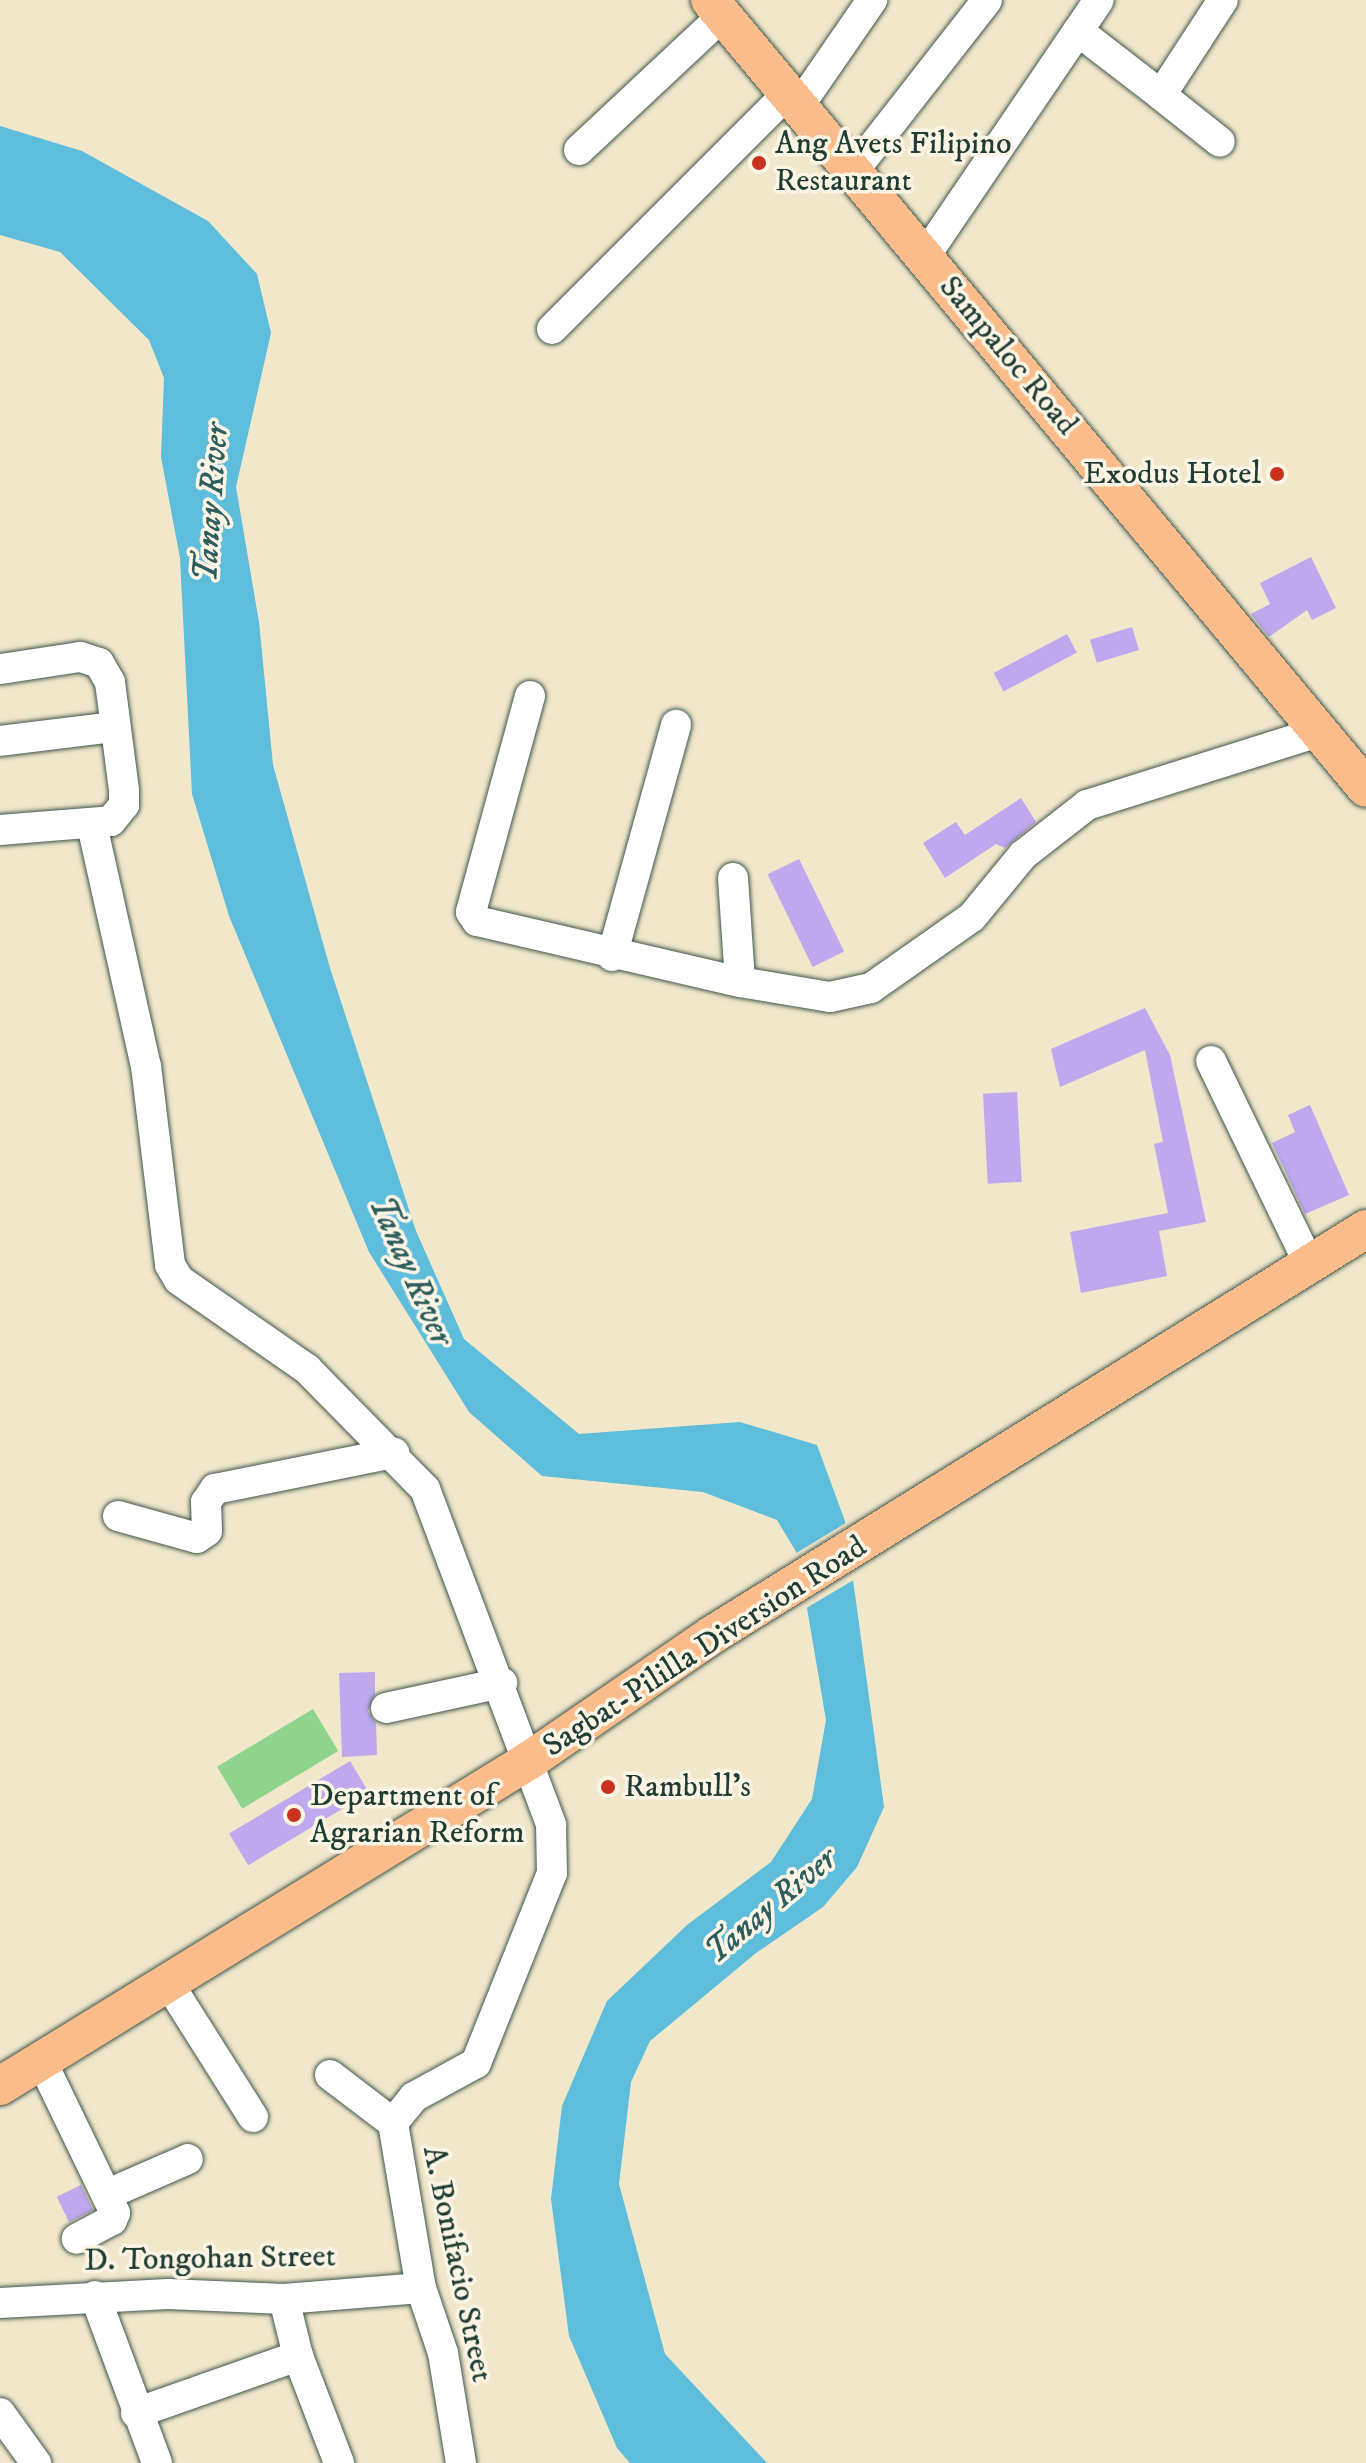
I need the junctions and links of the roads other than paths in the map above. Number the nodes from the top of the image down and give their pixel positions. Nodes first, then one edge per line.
1 (872, 0) edge
2 (987, 0) edge
3 (1099, 0) edge
4 (1223, 0) edge
5 (716, 8) edge
6 (1078, 31) junction
7 (1161, 95) junction
8 (793, 100) junction
9 (1220, 142) dead end
10 (579, 150) dead end
11 (852, 173) junction
12 (925, 256) junction
13 (552, 329) dead end
14 (1, 669) edge
15 (530, 696) dead end
16 (676, 725) dead end
17 (114, 727) junction
18 (1321, 731) junction
19 (0, 741) edge
20 (1366, 788) edge
21 (92, 825) junction
22 (0, 830) edge
23 (733, 878) dead end
24 (612, 956) junction
25 (740, 982) junction
26 (1211, 1061) dead end
27 (1366, 1229) edge
28 (1309, 1264) junction
29 (394, 1453) junction
30 (118, 1516) dead end
31 (502, 1683) junction
32 (386, 1708) dead end
33 (530, 1760) junction
34 (167, 1981) junction
35 (41, 2060) junction
36 (330, 2075) dead end
37 (0, 2086) edge
38 (253, 2117) dead end
39 (393, 2123) junction
40 (188, 2159) dead end
41 (108, 2194) junction
42 (77, 2239) dead end
43 (421, 2288) junction
44 (95, 2296) junction
45 (284, 2299) junction
46 (0, 2303) edge
47 (298, 2356) junction
48 (0, 2413) edge
49 (136, 2413) junction
50 (36, 2463) edge
51 (157, 2463) edge
52 (339, 2463) edge
53 (461, 2463) edge

1 - 8 street
2 - 11 street
3 - 6 street
4 - 7 street
5 - 8 main road, Sampaloc Road
5 - 10 street
6 - 7 street
6 - 12 street
7 - 9 street
8 - 11 main road, Sampaloc Road
8 - 13 street
11 - 12 main road, Sampaloc Road
12 - 18 main road, Sampaloc Road
14 - 17 street
15 - 24 street
16 - 24 street
17 - 19 street
17 - 21 street
18 - 20 main road, Sampaloc Road
18 - 25 street
21 - 22 street
21 - 29 street, A. Bonifacio Street
23 - 25 street
24 - 25 street
26 - 28 street
27 - 28 main road, Sagbat-Pililla Diversion Road
28 - 33 main road, Sagbat-Pililla Diversion Road
29 - 30 street
29 - 31 street, A. Bonifacio Street
31 - 32 street
31 - 33 street, A. Bonifacio Street
33 - 34 main road, Sagbat-Pililla Diversion Road
33 - 39 street, A. Bonifacio Street
34 - 35 main road, Sagbat-Pililla Diversion Road
34 - 38 street
35 - 37 main road, Sagbat-Pililla Diversion Road
35 - 41 street
36 - 39 street
39 - 43 street, A. Bonifacio Street
40 - 41 street
41 - 42 street
43 - 45 street, D. Tongohan Street
43 - 53 street, A. Bonifacio Street
44 - 45 street, D. Tongohan Street
44 - 46 street, D. Tongohan Street
44 - 49 street
45 - 47 street
47 - 49 street
47 - 52 street
48 - 50 street
49 - 51 street

